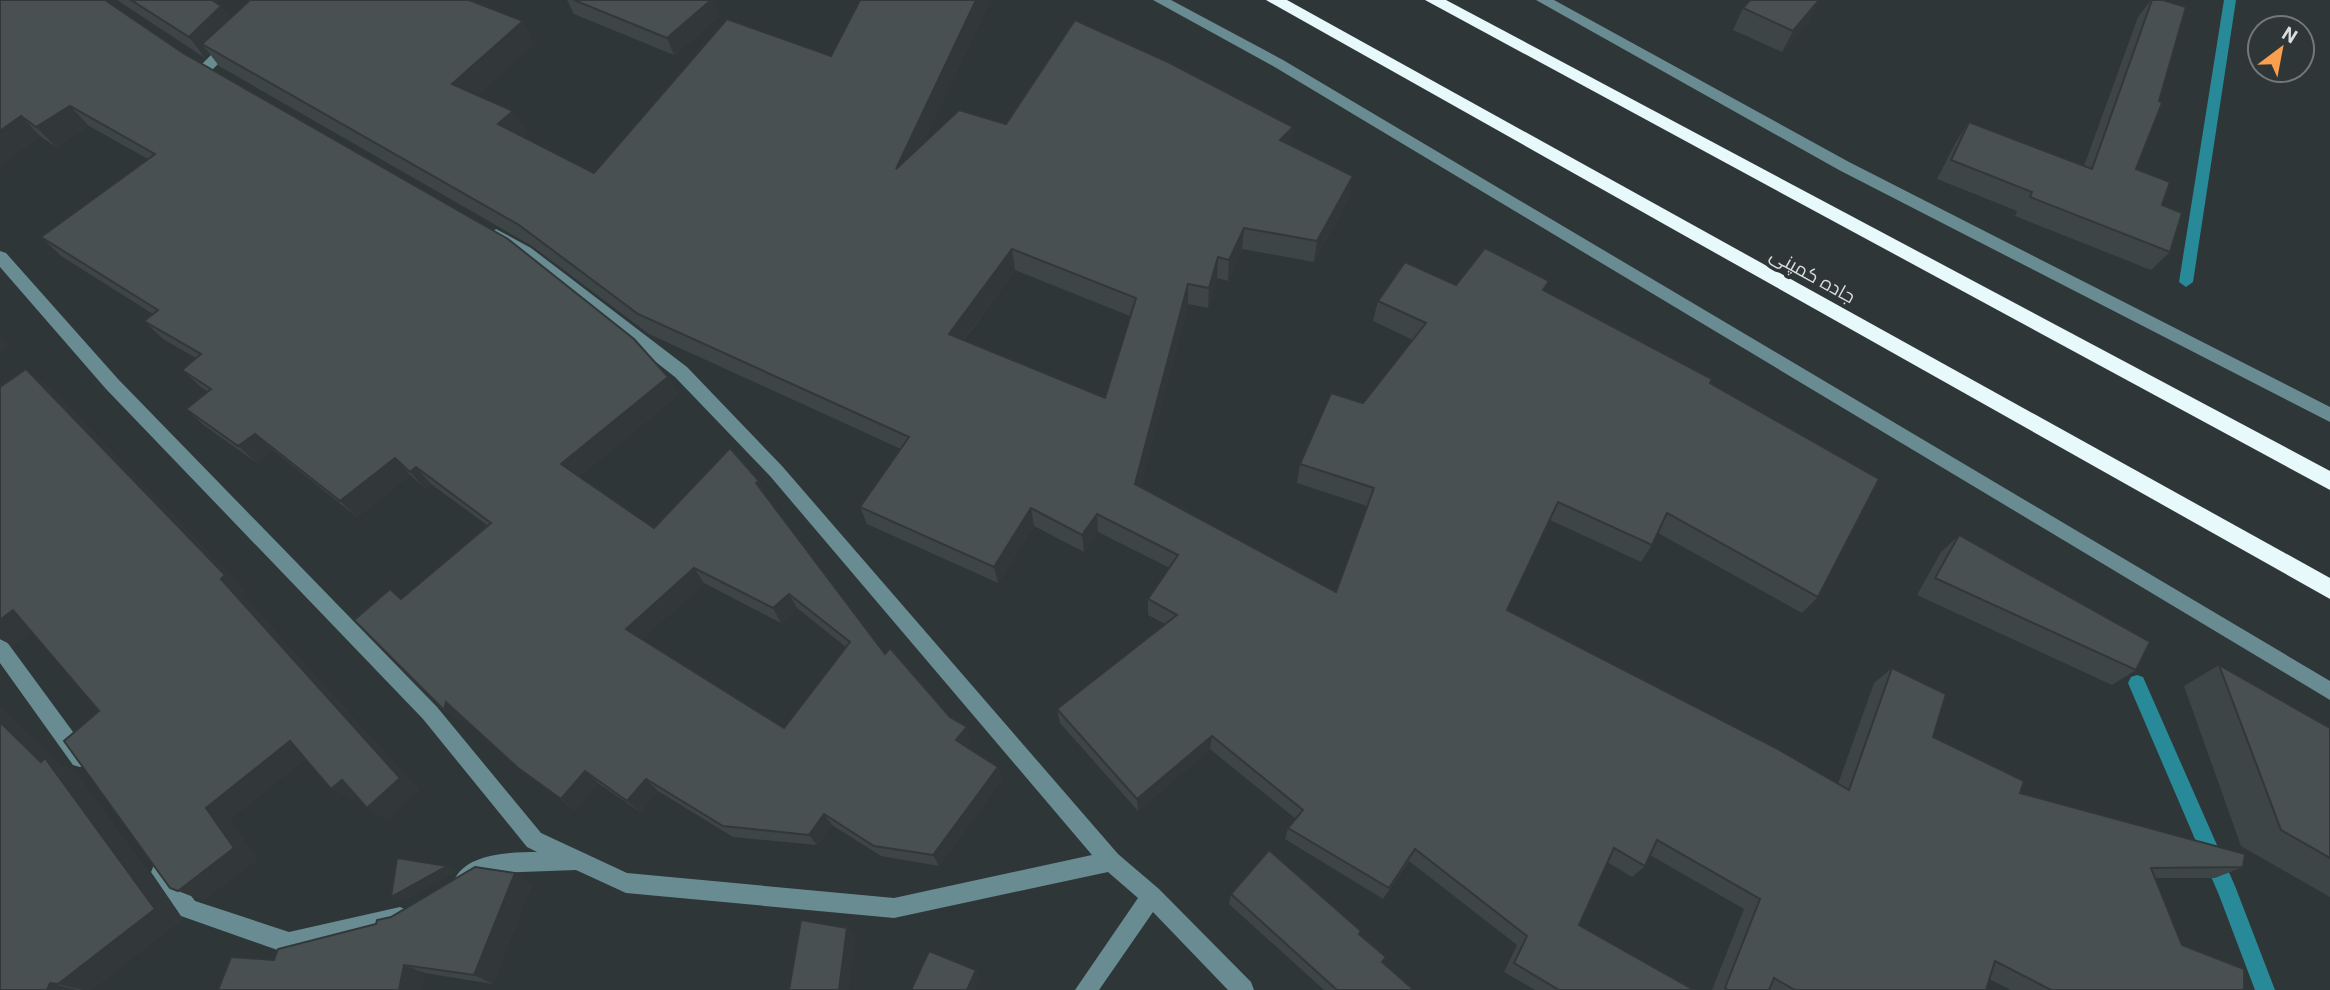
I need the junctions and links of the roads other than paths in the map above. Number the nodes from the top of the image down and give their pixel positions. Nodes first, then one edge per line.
1 (1160, 0) edge
2 (1274, 0) edge
3 (1433, 0) edge
4 (1543, 0) edge
5 (246, 29) edge
6 (206, 67) edge
7 (480, 226) edge
8 (0, 257) edge
9 (2330, 415) edge
10 (2330, 481) edge
11 (2330, 589) edge
12 (0, 648) edge
13 (2330, 691) edge
14 (90, 772) edge
15 (147, 852) edge
16 (579, 861) junction
17 (1111, 861) junction
18 (446, 892) edge
19 (1152, 896) junction
20 (423, 907) edge
21 (1086, 990) edge
22 (1243, 990) edge

1 - 13 street
2 - 11 highway, جاده کمپنی
3 - 10 highway
4 - 9 street
5 - 6 street
7 - 17 street
8 - 16 street
12 - 14 street
15 - 20 street
16 - 17 street
16 - 18 street
17 - 19 street
19 - 21 street
19 - 22 street

